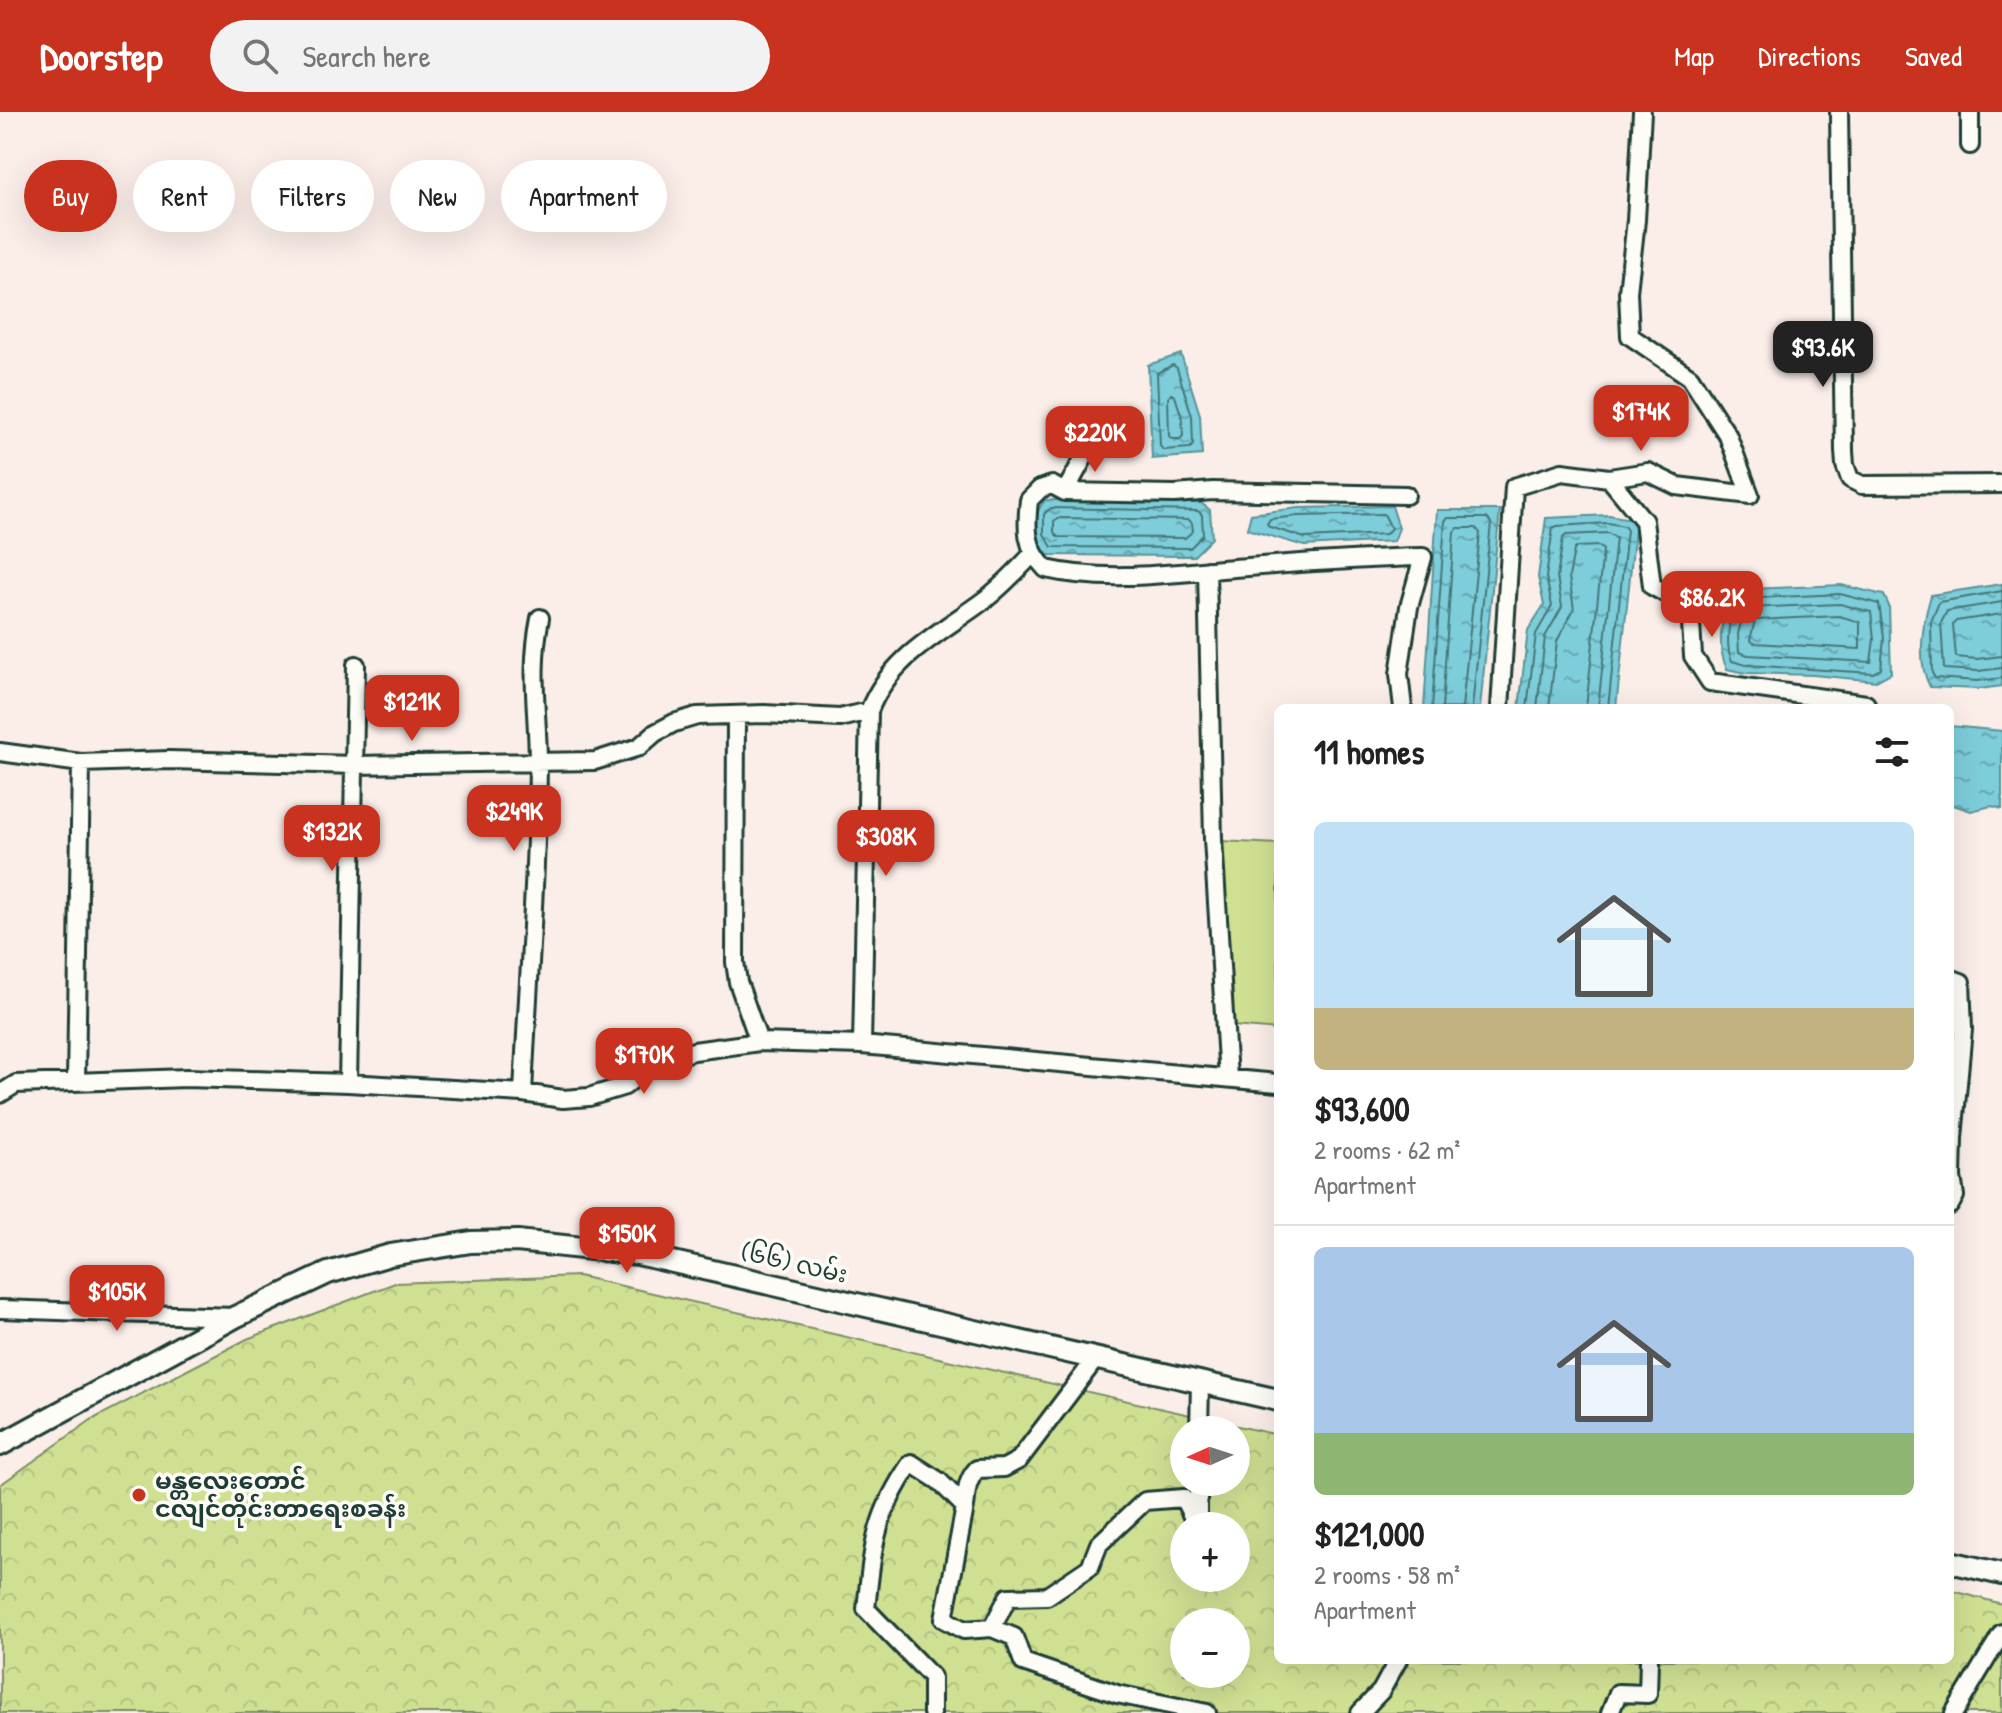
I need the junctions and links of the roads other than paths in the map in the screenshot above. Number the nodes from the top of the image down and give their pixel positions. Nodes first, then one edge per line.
1 (1642, 112) edge
2 (1839, 112) edge
3 (1970, 112) edge
4 (1970, 145) dead end
5 (1094, 439) dead end
6 (1609, 478) junction
7 (2002, 484) edge
8 (1065, 492) junction
9 (1406, 495) dead end
10 (1033, 554) junction
11 (1207, 570) junction
12 (540, 618) dead end
13 (356, 665) dead end
14 (1403, 704) edge
15 (1500, 704) edge
16 (1866, 704) edge
17 (869, 711) junction
18 (736, 715) junction
19 (0, 752) edge
20 (538, 762) junction
21 (81, 763) junction
22 (355, 765) junction
23 (1954, 979) edge
24 (759, 1042) junction
25 (862, 1045) junction
26 (1228, 1078) junction
27 (76, 1082) junction
28 (8, 1083) edge
29 (348, 1083) junction
30 (1274, 1083) edge
31 (523, 1093) junction
32 (0, 1094) edge
33 (1954, 1105) edge
34 (0, 1309) edge
35 (235, 1317) junction
36 (1097, 1357) junction
37 (1200, 1382) junction
38 (1274, 1399) edge
39 (1199, 1416) edge
40 (0, 1445) edge
41 (965, 1507) junction
42 (1190, 1512) edge
43 (1954, 1563) edge
44 (2002, 1574) edge
45 (992, 1628) junction
46 (2002, 1633) edge
47 (1396, 1664) edge
48 (1649, 1664) edge
49 (932, 1713) edge
50 (1207, 1713) edge
51 (1360, 1713) edge
52 (1610, 1713) edge
53 (1954, 1713) edge

1 - 6 street
2 - 7 street
3 - 4 street
5 - 8 street
6 - 15 street
6 - 16 street
8 - 9 street
8 - 10 street
10 - 11 street
10 - 17 street
11 - 14 street
11 - 26 street
12 - 20 street
13 - 22 street
17 - 18 street
17 - 25 street
18 - 20 street
18 - 24 street
19 - 21 street
20 - 22 street
20 - 31 street
21 - 22 street
21 - 27 street
22 - 29 street
23 - 33 street
24 - 25 street
24 - 31 street
25 - 26 street
26 - 30 street
27 - 28 street
27 - 29 street
28 - 32 street
29 - 31 street
34 - 35 street
35 - 36 street, (၆၆) လမ်း
35 - 40 street, (၆၆) လမ်း
36 - 37 street, (၆၆) လမ်း
36 - 41 street
37 - 38 street, (၆၆) လမ်း
37 - 39 street
41 - 45 street
41 - 49 street
42 - 45 street
43 - 44 street
45 - 50 street
46 - 53 street
47 - 51 street
48 - 52 street

